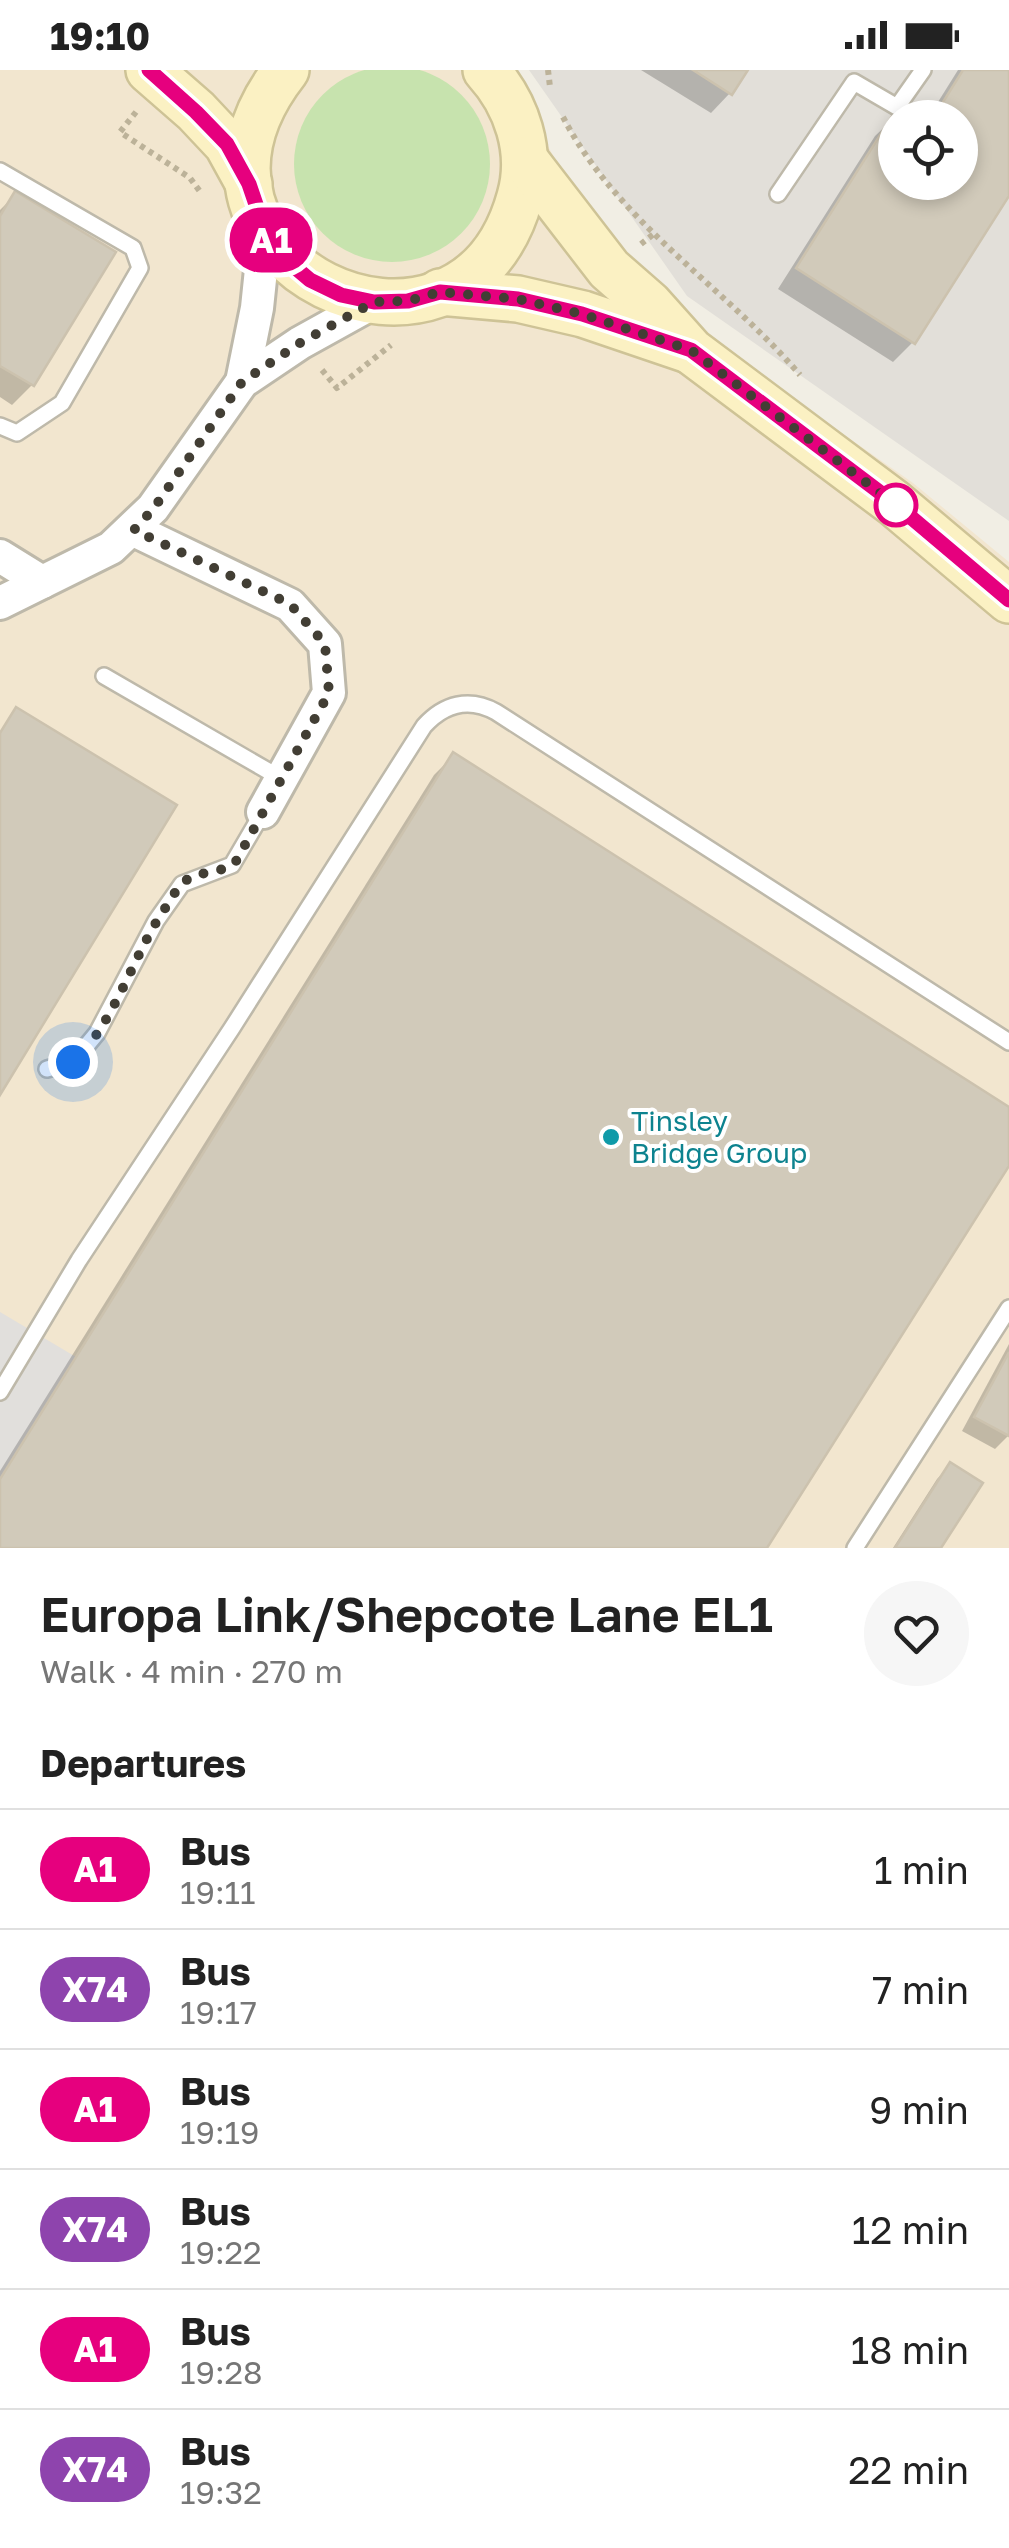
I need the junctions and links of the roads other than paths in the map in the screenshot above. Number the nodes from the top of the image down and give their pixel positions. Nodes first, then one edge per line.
1 (286, 70) edge
2 (923, 70) edge
3 (155, 76) edge
4 (515, 83) edge
5 (525, 160) junction
6 (0, 171) edge
7 (230, 194) junction
8 (778, 194) dead end
9 (265, 231) junction
10 (440, 292) junction
11 (374, 302) junction
12 (691, 350) junction
13 (242, 382) junction
14 (0, 426) edge
15 (134, 530) junction
16 (0, 556) edge
17 (42, 582) junction
18 (1009, 600) edge
19 (0, 603) edge
20 (104, 676) dead end
21 (282, 780) junction
22 (263, 812) joint
23 (1009, 1042) edge
24 (47, 1069) dead end
25 (1009, 1308) edge
26 (0, 1392) edge
27 (855, 1548) edge

1 - 7 street
2 - 8 lane
3 - 7 street
4 - 5 street
5 - 10 street
5 - 12 street
6 - 14 lane
7 - 9 street
9 - 11 street
9 - 13 street
10 - 11 street
10 - 12 street
11 - 13 street
12 - 18 street
13 - 15 street
15 - 17 street
15 - 21 street
16 - 17 street
17 - 19 street
20 - 21 lane
21 - 22 street
22 - 24 lane
23 - 26 lane
25 - 27 lane

